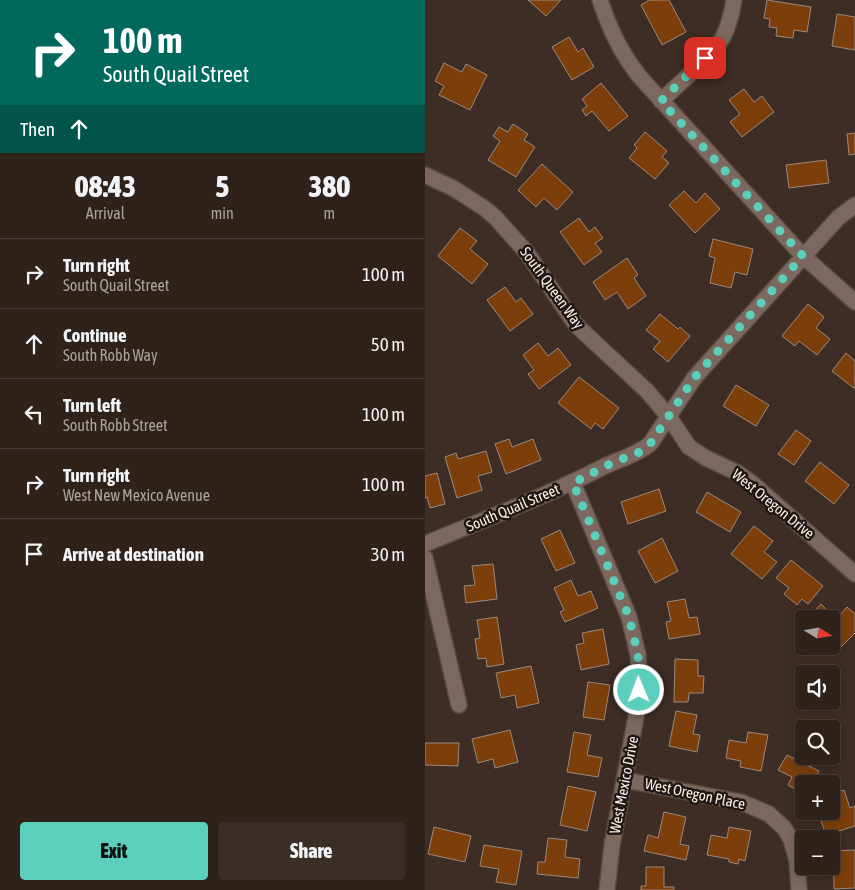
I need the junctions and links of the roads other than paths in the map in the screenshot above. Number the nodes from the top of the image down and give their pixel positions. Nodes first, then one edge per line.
1 (600, 0) edge
2 (734, 0) edge
3 (661, 101) junction
4 (425, 175) edge
5 (855, 205) edge
6 (803, 256) junction
7 (855, 302) edge
8 (669, 417) junction
9 (573, 483) junction
10 (425, 544) edge
11 (425, 558) edge
12 (855, 574) edge
13 (459, 705) dead end
14 (625, 780) junction
15 (607, 890) edge
16 (799, 890) edge

1 - 3 street
2 - 3 street
3 - 6 street
4 - 8 street, South Queen Way
5 - 6 street, South Quail Street
6 - 7 street
6 - 8 street, South Quail Street
8 - 9 street, South Quail Street
8 - 12 street, West Oregon Drive
9 - 10 street, South Quail Street
9 - 14 street, West Mexico Drive
11 - 13 street
14 - 15 street, West Mexico Drive
14 - 16 street, West Oregon Place

